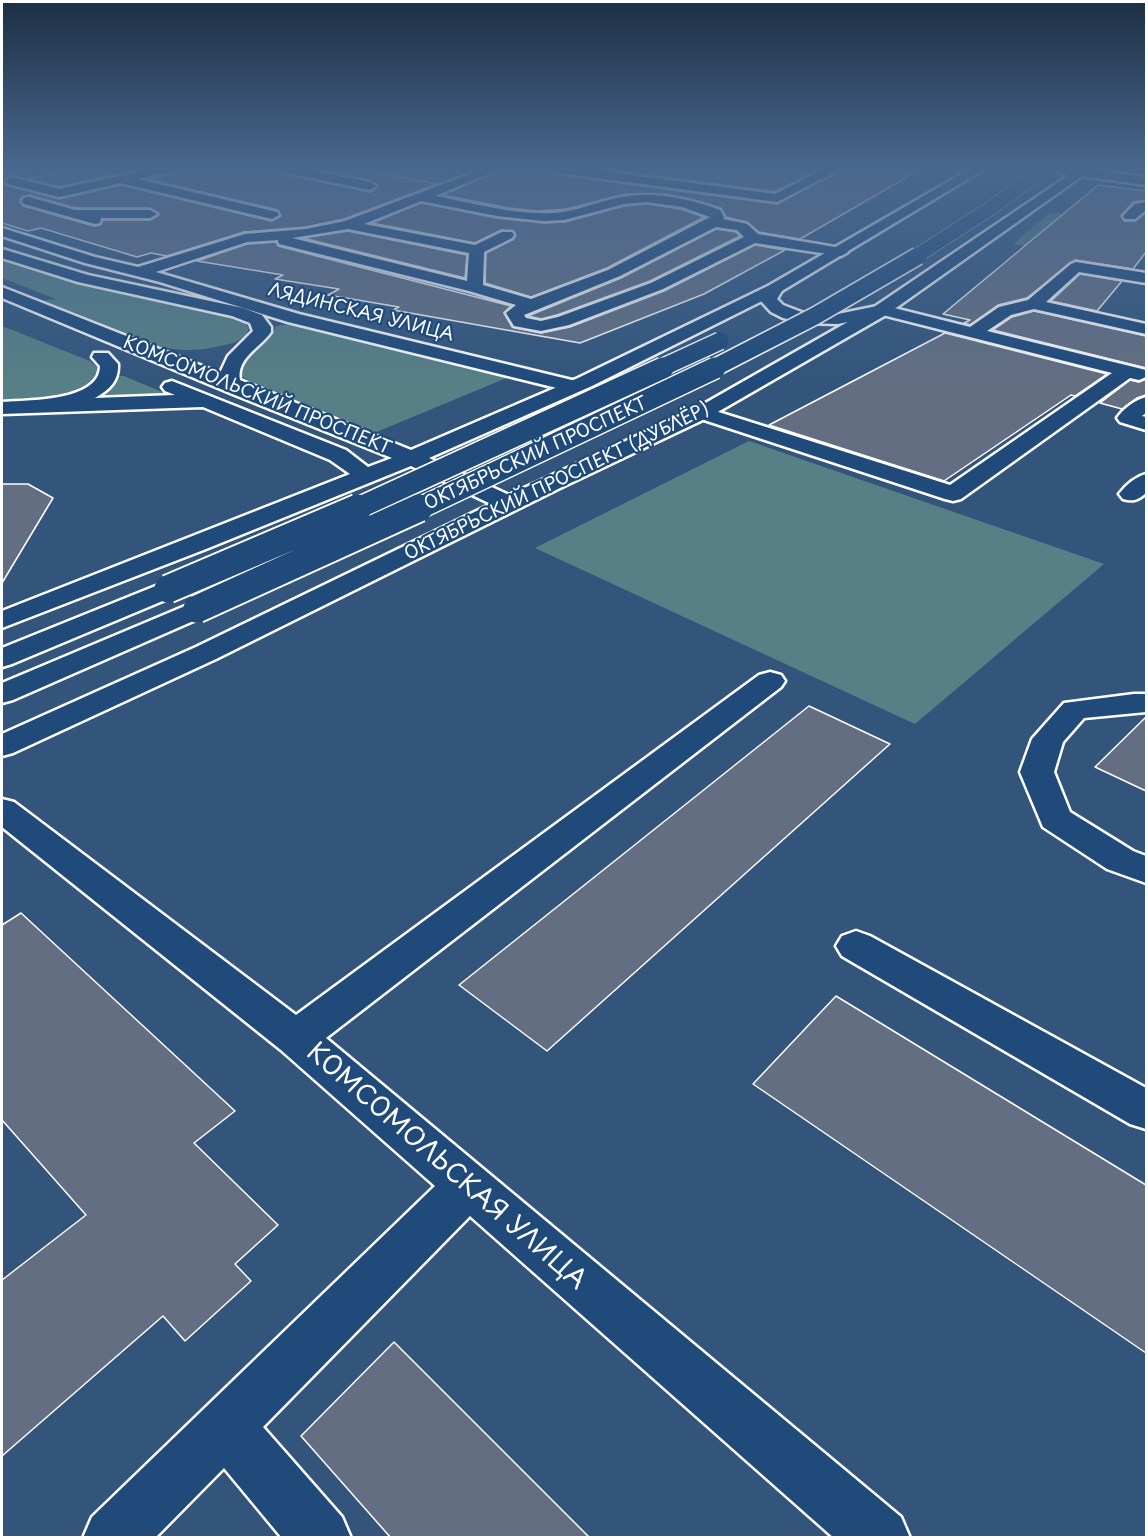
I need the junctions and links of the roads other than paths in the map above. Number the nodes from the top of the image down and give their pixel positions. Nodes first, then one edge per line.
1 (27, 240) edge
2 (239, 240) edge
3 (281, 240) edge
4 (340, 240) edge
5 (424, 240) edge
6 (499, 240) tunnel mouth
7 (679, 240) edge
8 (734, 240) edge
9 (791, 240) edge
10 (861, 240) edge
11 (908, 240) edge
12 (943, 240) edge
13 (983, 240) edge
14 (355, 243) dead end
15 (477, 250) junction
16 (841, 252) junction
17 (2, 253) edge
18 (872, 261) dead end
19 (138, 272) junction
20 (1146, 278) edge
21 (101, 283) junction
22 (474, 288) junction
23 (775, 289) junction
24 (2, 292) edge
25 (799, 300) dead end
26 (1034, 304) junction
27 (532, 305) junction
28 (881, 311) junction
29 (758, 322) dead end
30 (1146, 329) edge
31 (737, 332) dead end
32 (972, 333) junction
33 (254, 340) junction
34 (145, 352) junction
35 (133, 371) dead end
36 (1137, 373) edge
37 (154, 380) dead end
38 (573, 386) junction
39 (242, 390) junction
40 (1146, 403) edge
41 (219, 406) junction
42 (12, 408) edge
43 (702, 413) junction
44 (1146, 424) edge
45 (410, 457) junction
46 (357, 480) junction
47 (510, 504) junction
48 (2, 620) edge
49 (2, 658) edge
50 (770, 681) dead end
51 (2, 694) edge
52 (1146, 703) edge
53 (2, 746) edge
54 (2, 810) edge
55 (1146, 870) edge
56 (856, 946) dead end
57 (296, 1038) junction
58 (1146, 1110) edge
59 (468, 1186) junction
60 (225, 1426) junction
61 (113, 1538) edge
62 (321, 1538) edge
63 (880, 1538) edge

1 - 19 main road, ЛЯДИНСКАЯ УЛИЦА
2 - 19 main road
3 - 22 main road
4 - 14 main road
5 - 15 main road
6 - 15 main road
7 - 27 main road
8 - 27 main road
9 - 16 main road
10 - 16 main road
11 - 18 main road
12 - 51 main road, ОКТЯБРЬСКИЙ ПРОСПЕКТ, bridge
13 - 28 main road, ОКТЯБРЬСКИЙ ПРОСПЕКТ (ДУБЛЁР)
15 - 22 main road
16 - 23 main road
17 - 21 main road, ЛЯДИНСКАЯ УЛИЦА
19 - 21 main road
19 - 38 main road, ЛЯДИНСКАЯ УЛИЦА
20 - 26 main road
21 - 33 main road, ЛЯДИНСКАЯ УЛИЦА
22 - 27 main road
23 - 28 main road
23 - 38 main road
24 - 34 main road, КОМСОМОЛЬСКИЙ ПРОСПЕКТ
25 - 29 main road
26 - 30 main road
26 - 32 main road
28 - 32 main road
28 - 43 main road, ОКТЯБРЬСКИЙ ПРОСПЕКТ (ДУБЛЁР)
31 - 49 main road, ОКТЯБРЬСКИЙ ПРОСПЕКТ, bridge
32 - 36 main road
33 - 34 main road
33 - 39 main road
34 - 39 main road, КОМСОМОЛЬСКИЙ ПРОСПЕКТ
35 - 42 main road, КОМСОМОЛЬСКИЙ ПРОСПЕКТ
36 - 43 main road
37 - 41 main road, КОМСОМОЛЬСКИЙ ПРОСПЕКТ
38 - 45 main road
39 - 45 main road, КОМСОМОЛЬСКИЙ ПРОСПЕКТ
40 - 44 main road
41 - 42 main road
41 - 46 main road, КОМСОМОЛЬСКИЙ ПРОСПЕКТ
43 - 47 main road, ОКТЯБРЬСКИЙ ПРОСПЕКТ (ДУБЛЁР)
45 - 46 main road
45 - 47 main road, КОМСОМОЛЬСКИЙ ПРОСПЕКТ
46 - 48 main road
47 - 53 main road, ОКТЯБРЬСКИЙ ПРОСПЕКТ (ДУБЛЁР)
50 - 57 main road
52 - 55 main road
54 - 57 main road, КОМСОМОЛЬСКАЯ УЛИЦА
56 - 58 main road
57 - 59 main road, КОМСОМОЛЬСКАЯ УЛИЦА
59 - 60 main road
59 - 63 main road, КОМСОМОЛЬСКАЯ УЛИЦА
60 - 61 main road
60 - 62 main road

